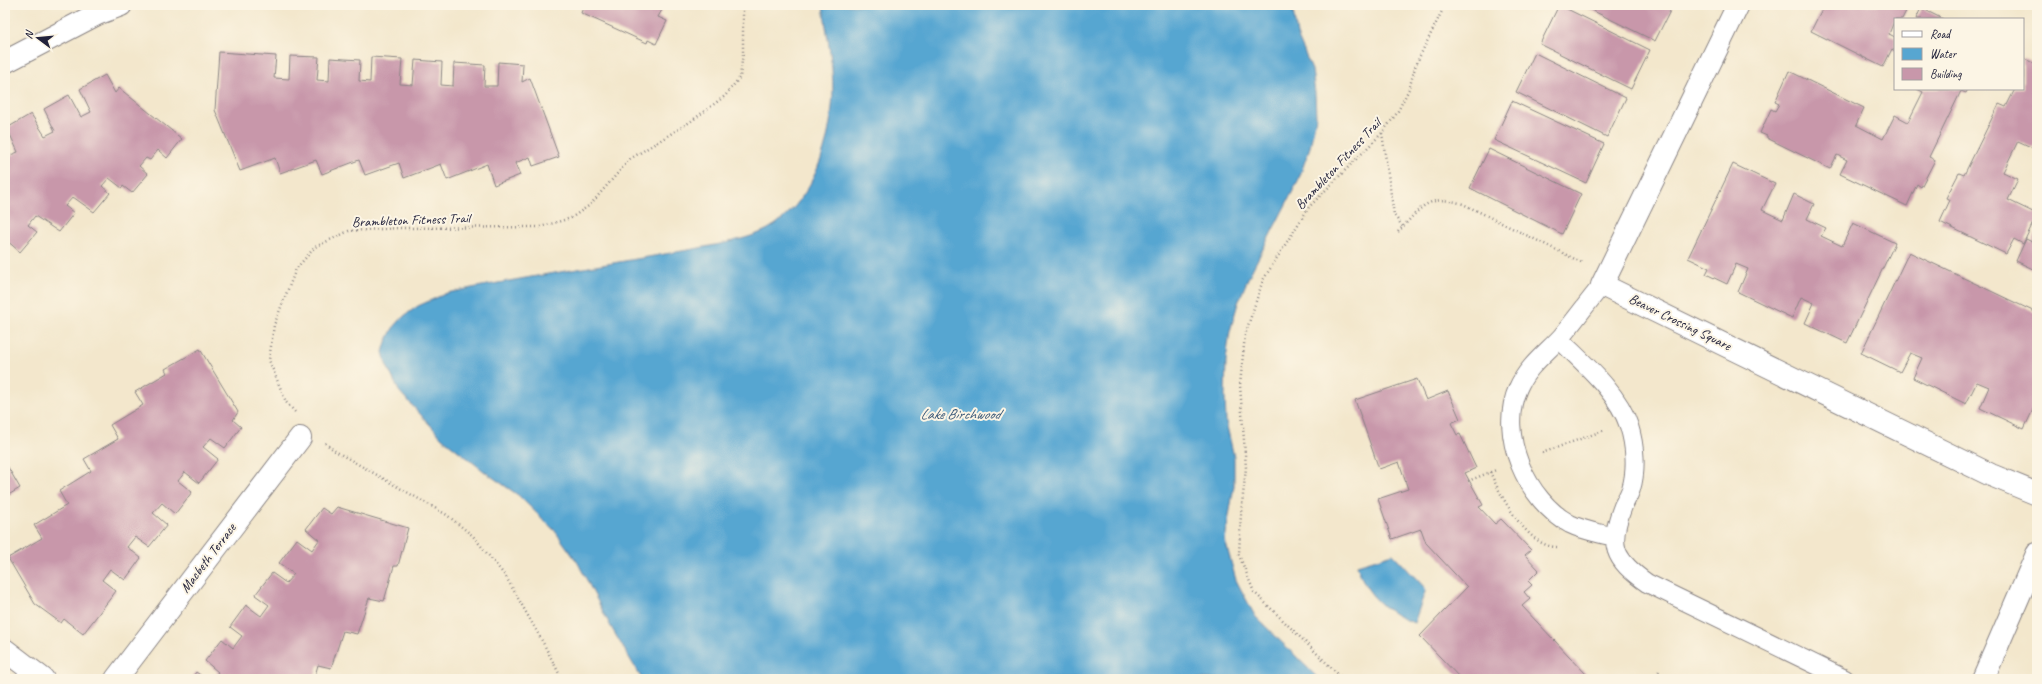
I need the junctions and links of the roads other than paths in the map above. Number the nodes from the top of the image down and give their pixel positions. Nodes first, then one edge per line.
1 (120, 5) edge
2 (1738, 5) edge
3 (5, 62) edge
4 (1602, 285) junction
5 (1559, 338) junction
6 (300, 428) road end
7 (2037, 494) edge
8 (1614, 537) junction
9 (2037, 554) edge
10 (5, 650) edge
11 (43, 679) edge
12 (116, 679) edge
13 (1845, 679) edge
14 (1983, 679) edge

1 - 3 street
2 - 4 street
4 - 5 lane
4 - 7 street, Beaver Crossing Square
5 - 8 lane
5 - 8 lane
6 - 12 street, Macbeth Terrace
8 - 13 lane
9 - 14 street
10 - 11 street

